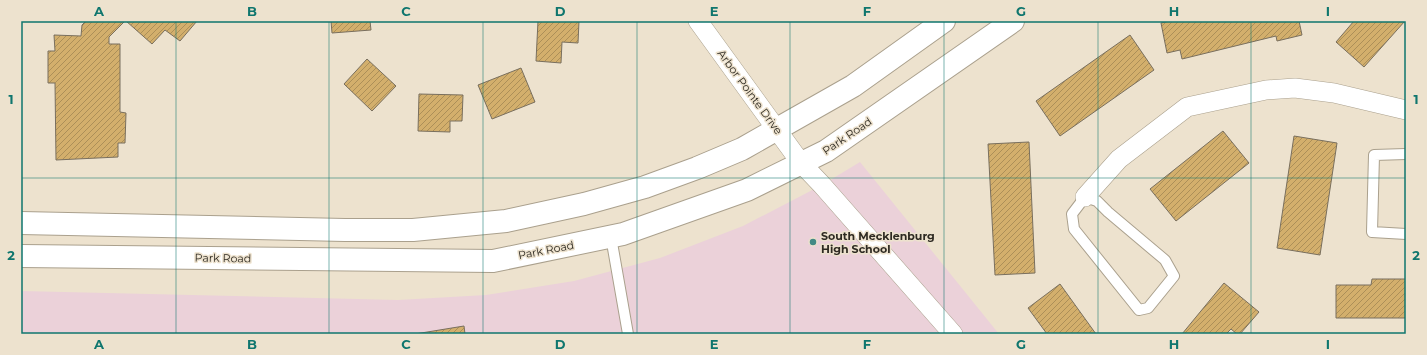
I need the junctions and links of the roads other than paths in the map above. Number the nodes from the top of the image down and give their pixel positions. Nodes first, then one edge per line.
1 (698, 21) edge
2 (944, 21) edge
3 (1013, 21) edge
4 (1406, 110) edge
5 (778, 129) junction
6 (1406, 154) edge
7 (801, 164) junction
8 (1086, 197) junction
9 (21, 223) edge
10 (1406, 234) edge
11 (610, 237) junction
12 (21, 256) edge
13 (628, 334) edge
14 (952, 334) edge

1 - 5 street, Arbor Pointe Drive
2 - 5 main road
3 - 7 main road, Park Road
4 - 8 street
5 - 7 street, Arbor Pointe Drive
5 - 9 main road
6 - 10 lane
7 - 11 main road, Park Road
7 - 14 street, Arbor Pointe Drive
8 - 8 lane
11 - 12 main road, Park Road
11 - 13 lane

